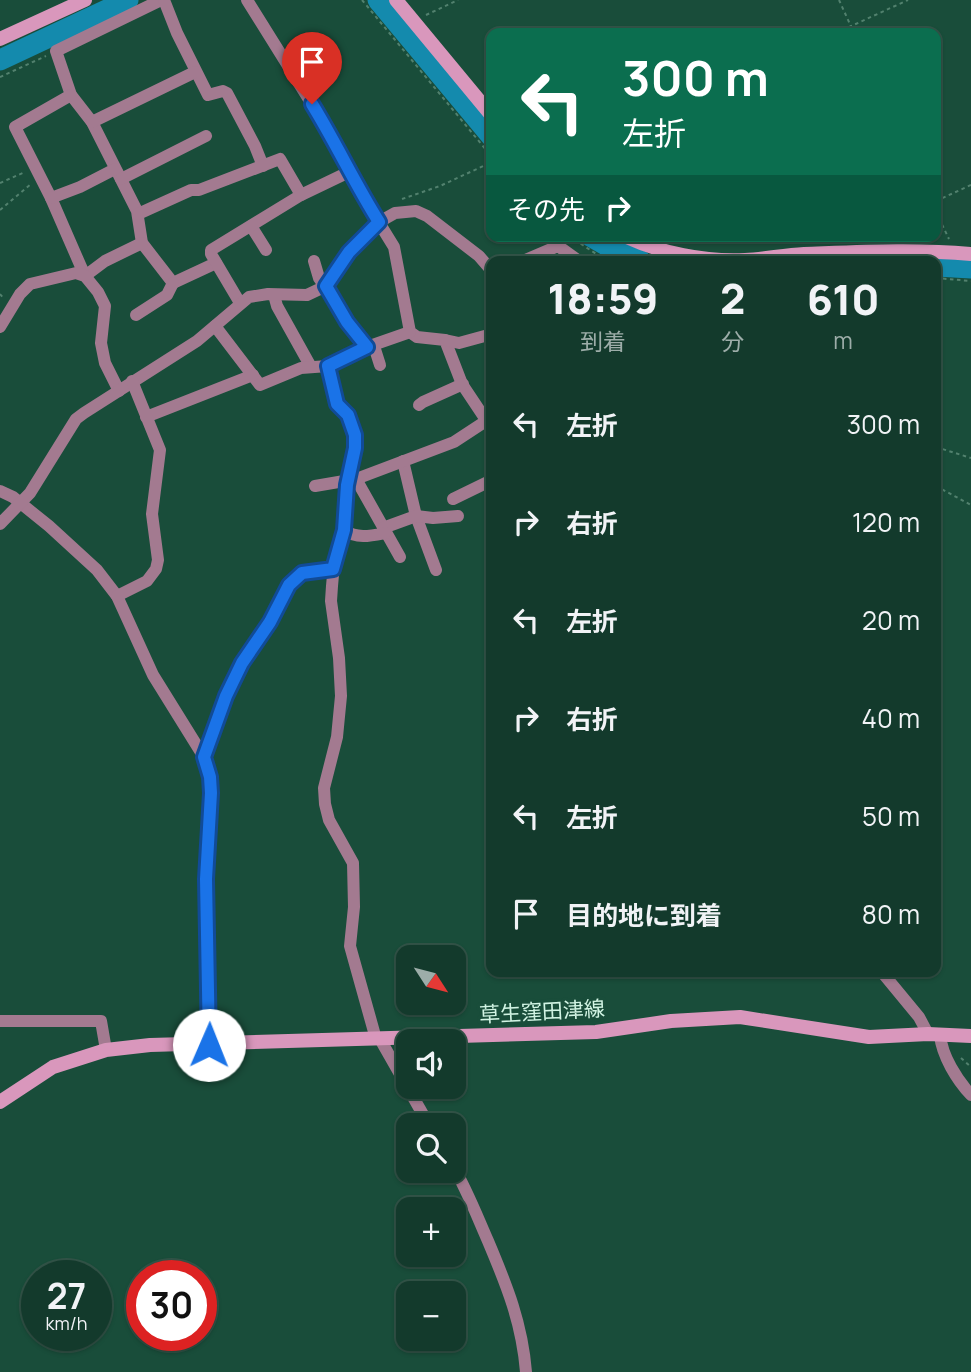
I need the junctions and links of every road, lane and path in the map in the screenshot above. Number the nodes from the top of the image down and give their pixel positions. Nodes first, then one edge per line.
1 (85, 0) edge
2 (163, 0) edge
3 (247, 0) edge
4 (362, 0) edge
5 (396, 0) edge
6 (458, 0) edge
7 (839, 0) edge
8 (908, 0) edge
9 (412, 21) junction
10 (851, 26) junction
11 (847, 28) edge
12 (0, 40) edge
13 (56, 51) junction
14 (195, 72) junction
15 (0, 77) edge
16 (71, 95) junction
17 (486, 109) edge
18 (92, 122) junction
19 (206, 136) dead end
20 (486, 150) edge
21 (486, 165) edge
22 (263, 166) junction
23 (351, 171) junction
24 (38, 173) junction
25 (118, 174) junction
26 (0, 183) edge
27 (971, 185) edge
28 (300, 195) junction
29 (51, 198) junction
30 (941, 199) edge
31 (399, 200) dead end
32 (0, 211) edge
33 (138, 214) junction
34 (379, 222) junction
35 (941, 223) edge
36 (251, 226) junction
37 (578, 242) edge
38 (638, 242) edge
39 (142, 243) junction
40 (266, 250) dead end
41 (955, 253) junction
42 (971, 254) edge
43 (535, 256) edge
44 (572, 256) edge
45 (599, 256) edge
46 (698, 256) edge
47 (774, 256) edge
48 (314, 261) dead end
49 (216, 263) junction
50 (486, 264) edge
51 (85, 276) junction
52 (941, 278) edge
53 (971, 281) edge
54 (173, 283) junction
55 (326, 286) junction
56 (274, 295) junction
57 (240, 303) junction
58 (136, 315) dead end
59 (215, 326) junction
60 (0, 327) edge
61 (410, 332) junction
62 (486, 336) edge
63 (445, 340) junction
64 (370, 346) junction
65 (380, 365) dead end
66 (328, 366) junction
67 (312, 368) junction
68 (253, 375) junction
69 (132, 381) junction
70 (463, 384) junction
71 (119, 391) junction
72 (419, 405) dead end
73 (146, 417) junction
74 (486, 419) edge
75 (486, 427) edge
76 (941, 449) edge
77 (971, 458) edge
78 (403, 461) junction
79 (353, 479) junction
80 (486, 483) edge
81 (315, 486) dead end
82 (941, 489) edge
83 (0, 491) edge
84 (453, 499) dead end
85 (21, 503) junction
86 (971, 505) edge
87 (416, 516) junction
88 (458, 516) dead end
89 (0, 524) edge
90 (344, 530) junction
91 (384, 531) junction
92 (400, 557) dead end
93 (333, 569) junction
94 (436, 570) dead end
95 (117, 596) junction
96 (204, 757) junction
97 (886, 977) edge
98 (0, 1021) edge
99 (934, 1034) junction
100 (971, 1036) edge
101 (378, 1039) junction
102 (209, 1045) junction
103 (106, 1050) junction
104 (971, 1096) edge
105 (0, 1102) edge
106 (422, 1113) edge
107 (462, 1183) edge
108 (526, 1372) edge

1 - 12 main road
2 - 13 street
2 - 14 street
3 - 23 street
4 - 20 path
5 - 9 main road
6 - 9 path
7 - 10 path
8 - 10 path
9 - 17 main road
10 - 11 path
13 - 15 path
13 - 16 street
14 - 18 street
14 - 22 street
16 - 18 street
16 - 24 street
18 - 25 street
19 - 25 street
21 - 31 path
22 - 28 street
22 - 33 street
23 - 28 street
23 - 34 street
24 - 26 path
24 - 29 street
24 - 32 path
25 - 29 street
25 - 33 street
27 - 30 path
28 - 36 street
29 - 51 street
33 - 39 street
34 - 50 street
34 - 55 street
34 - 61 street
35 - 41 path
36 - 40 street
36 - 49 street
37 - 45 path
38 - 46 main road
39 - 51 street
39 - 54 street
41 - 42 main road
41 - 47 main road
43 - 44 street
48 - 55 street
49 - 54 street
49 - 57 street
51 - 60 street
51 - 71 street
52 - 53 path
54 - 58 street
55 - 56 street
55 - 64 street
56 - 57 street
56 - 67 street
57 - 59 street
59 - 68 street
59 - 69 street
61 - 63 street
61 - 64 street
62 - 63 street
63 - 70 street
64 - 65 street
64 - 66 street
66 - 67 street
66 - 79 street
67 - 68 street
68 - 73 street
69 - 71 street
69 - 73 street
70 - 72 street
70 - 74 street
71 - 85 street
73 - 95 street
75 - 78 street
76 - 77 path
78 - 79 street
78 - 87 street
79 - 81 street
79 - 90 street
79 - 91 street
80 - 84 street
82 - 86 path
83 - 85 street
85 - 89 street
85 - 95 street
87 - 88 street
87 - 91 street
87 - 94 street
90 - 91 street
90 - 93 street
91 - 92 street
93 - 96 street
93 - 101 street
95 - 96 street
96 - 102 street
97 - 99 street
98 - 103 street
99 - 100 main road, 草生窪田津線
99 - 101 main road, 草生窪田津線
99 - 104 street
101 - 102 main road, 草生窪田津線
101 - 106 street
102 - 103 main road, 草生窪田津線
103 - 105 main road, 草生窪田津線
107 - 108 street

